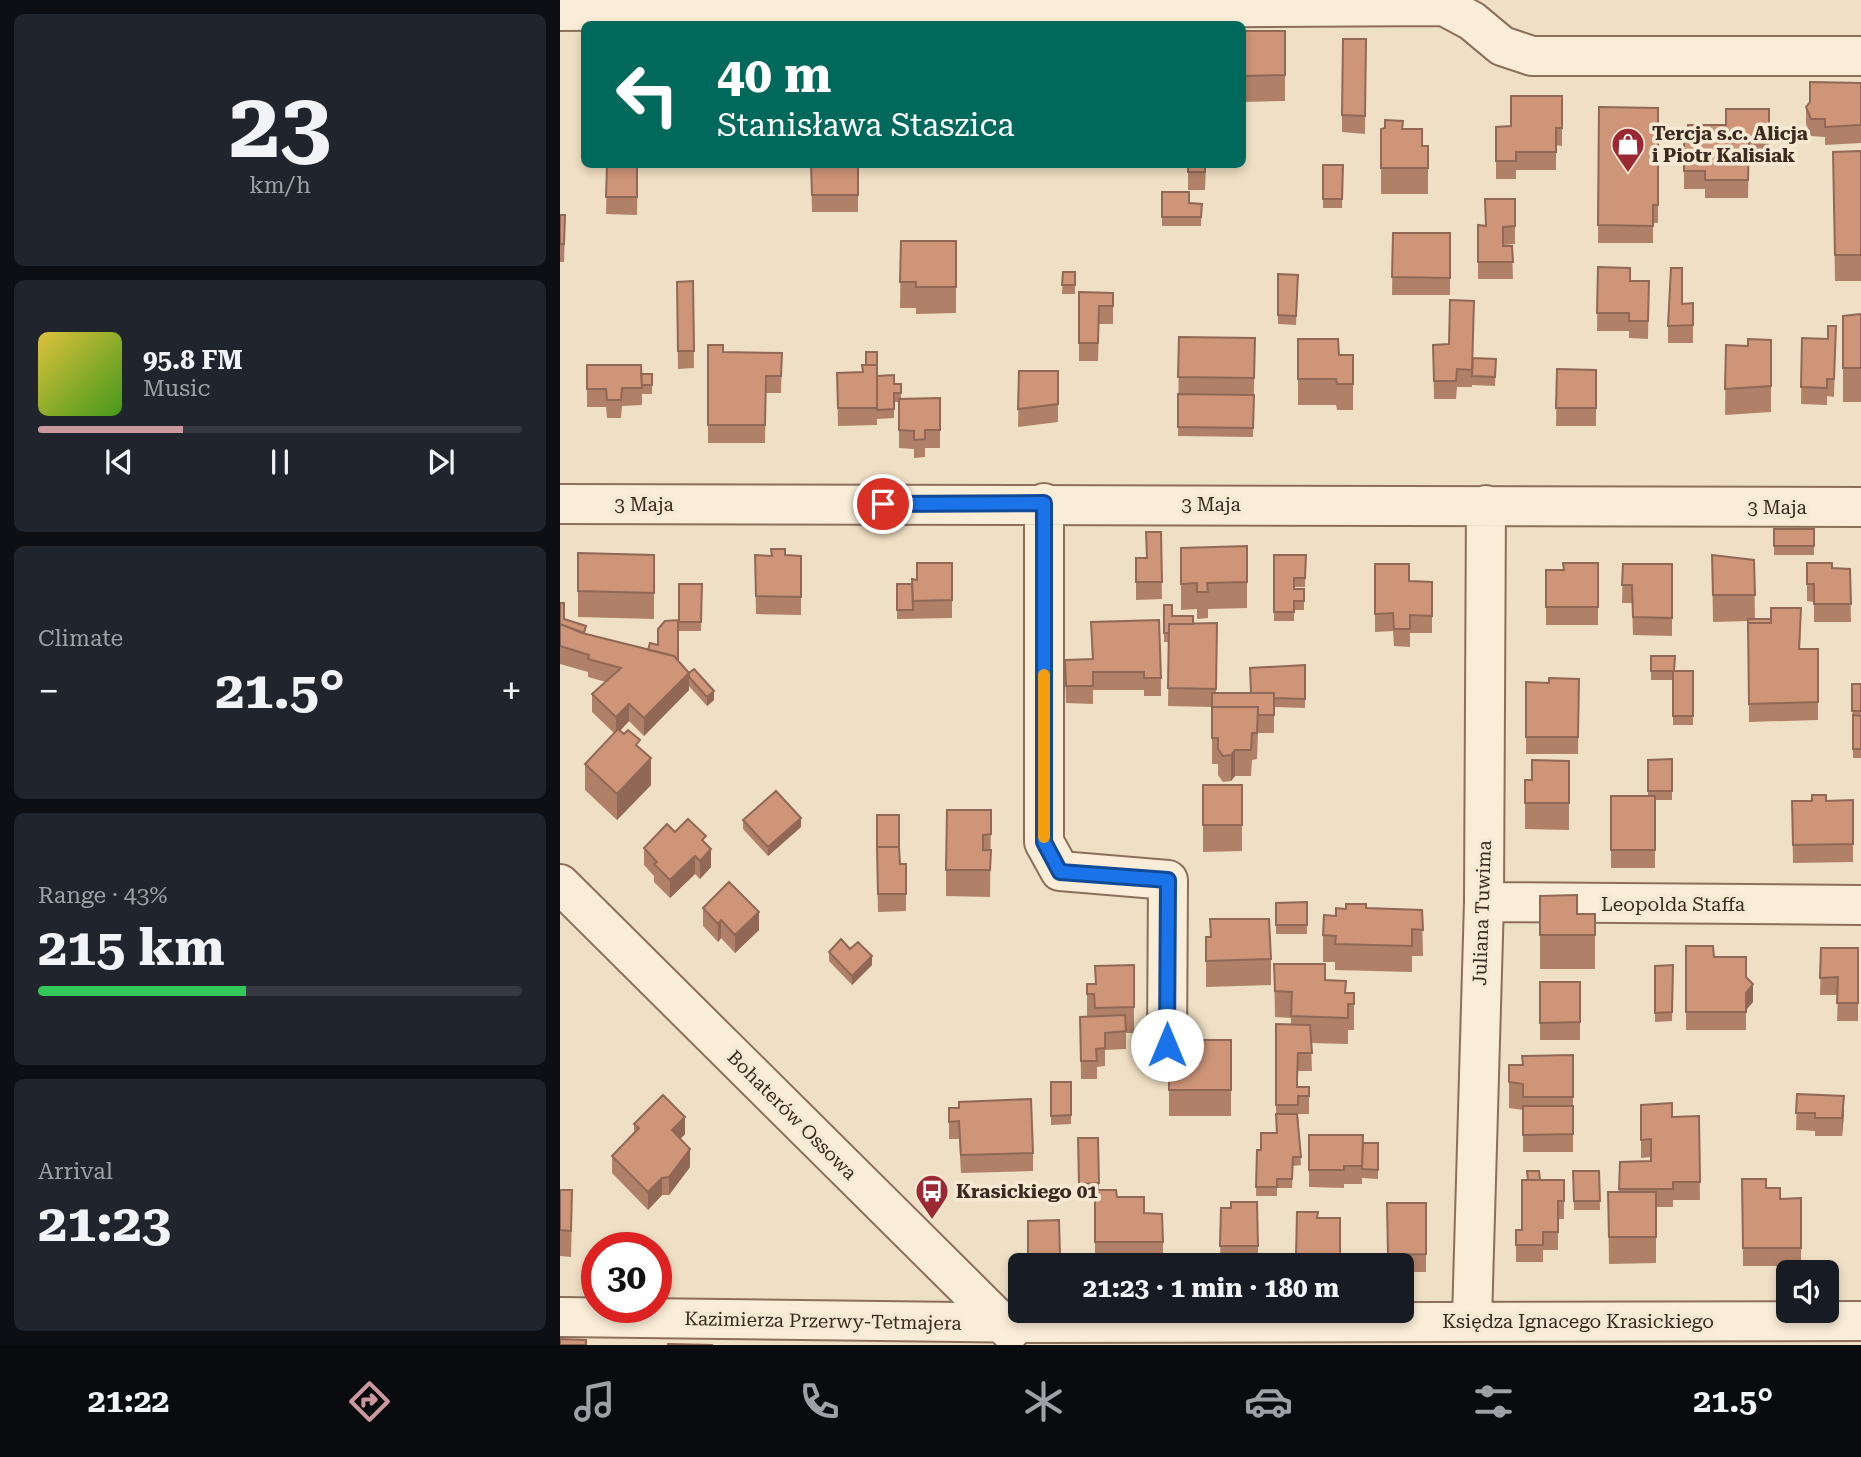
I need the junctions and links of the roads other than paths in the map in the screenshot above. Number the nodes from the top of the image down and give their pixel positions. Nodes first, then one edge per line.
1 (1477, 10) edge
2 (560, 11) edge
3 (1861, 56) edge
4 (1044, 503) junction
5 (560, 504) edge
6 (1486, 505) junction
7 (1861, 507) edge
8 (560, 884) edge
9 (1484, 902) junction
10 (1861, 905) edge
11 (1167, 1045) dead end
12 (560, 1317) edge
13 (1472, 1320) junction
14 (1861, 1321) edge
15 (1006, 1338) edge

1 - 2 street
1 - 3 street
4 - 5 street, 3 Maja
4 - 6 street, 3 Maja
4 - 11 street
6 - 7 street, 3 Maja
6 - 9 street, Juliana Tuwima
8 - 15 street, Bohaterów Ossowa
9 - 10 street, Leopolda Staffa
9 - 13 street, Juliana Tuwima
12 - 15 street, Kazimierza Przerwy-Tetmajera
13 - 14 street, Księdza Ignacego Krasickiego
13 - 15 street, Księdza Ignacego Krasickiego

